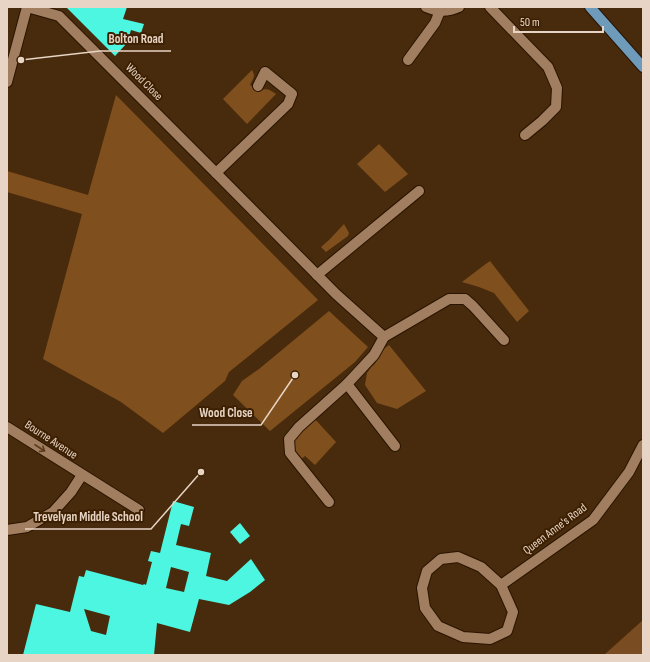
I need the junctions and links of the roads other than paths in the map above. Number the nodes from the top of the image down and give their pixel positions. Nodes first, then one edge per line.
1 (27, 7) edge
2 (426, 7) edge
3 (459, 7) edge
4 (490, 7) edge
5 (590, 7) edge
6 (440, 11) junction
7 (408, 60) dead end
8 (643, 67) edge
9 (7, 82) edge
10 (258, 86) dead end
11 (525, 135) dead end
12 (216, 172) junction
13 (419, 191) dead end
14 (318, 275) junction
15 (384, 337) junction
16 (504, 340) dead end
17 (347, 384) junction
18 (7, 427) edge
19 (395, 446) dead end
20 (643, 446) edge
21 (82, 475) junction
22 (329, 502) dead end
23 (139, 510) dead end
24 (7, 530) edge
25 (501, 585) junction

1 - 9 street
1 - 12 street, Wood Close
2 - 6 street
3 - 6 street
4 - 11 street
5 - 8 main road
6 - 7 street
10 - 12 street
12 - 14 street, Wood Close
13 - 14 street
14 - 15 street, Wood Close
15 - 16 street
15 - 17 street
17 - 19 street
17 - 22 street
18 -> 21 street, Bourne Avenue
20 - 25 street, Queen Anne's Road
21 - 23 street, Bourne Avenue
21 - 24 street, Bourne Avenue
25 - 25 street

